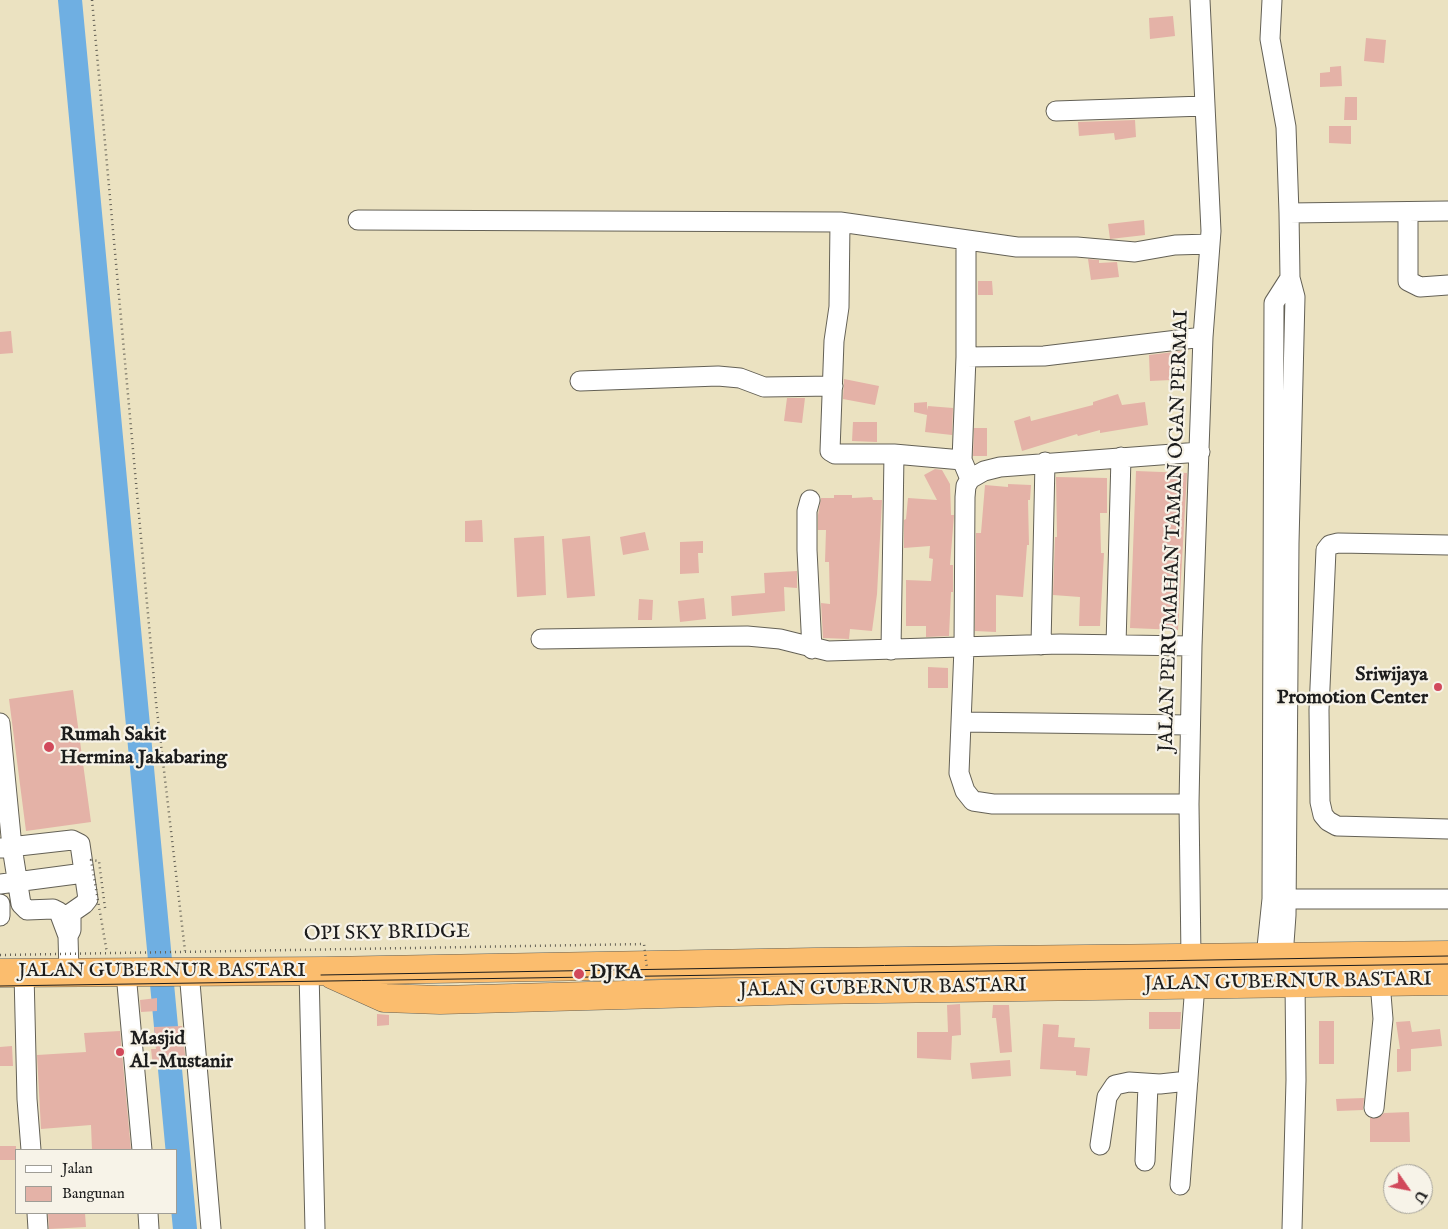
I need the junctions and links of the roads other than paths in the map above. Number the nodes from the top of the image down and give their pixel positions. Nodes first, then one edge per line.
1 (1200, 0) edge
2 (1272, 0) edge
3 (1204, 106) junction
4 (1056, 111) dead end
5 (1448, 211) edge
6 (1289, 213) junction
7 (1408, 213) junction
8 (358, 220) dead end
9 (840, 222) junction
10 (966, 242) junction
11 (1210, 244) junction
12 (1448, 285) edge
13 (1204, 337) junction
14 (966, 357) junction
15 (580, 381) dead end
16 (833, 386) junction
17 (1200, 452) junction
18 (894, 454) junction
19 (1121, 457) junction
20 (962, 460) junction
21 (1045, 462) junction
22 (970, 479) junction
23 (810, 500) dead end
24 (1448, 545) edge
25 (541, 639) dead end
26 (1041, 645) junction
27 (1116, 645) junction
28 (1192, 646) junction
29 (964, 648) junction
30 (812, 649) junction
31 (891, 650) junction
32 (961, 722) junction
33 (0, 723) edge
34 (1190, 725) junction
35 (1189, 804) junction
36 (1448, 829) edge
37 (6, 848) edge
38 (84, 873) junction
39 (9, 883) edge
40 (1448, 899) edge
41 (0, 904) edge
42 (1278, 907) junction
43 (76, 908) junction
44 (56, 910) junction
45 (0, 916) edge
46 (68, 936) junction
47 (1276, 949) junction
48 (1448, 954) edge
49 (1190, 958) junction
50 (814, 962) junction
51 (189, 971) junction
52 (317, 971) junction
53 (12, 973) edge
54 (69, 973) junction
55 (126, 973) junction
56 (1448, 981) edge
57 (1295, 982) junction
58 (1380, 982) junction
59 (1194, 984) junction
60 (809, 990) junction
61 (1188, 1081) junction
62 (1148, 1085) junction
63 (1374, 1108) dead end
64 (1100, 1145) dead end
65 (32, 1149) edge
66 (142, 1149) edge
67 (1145, 1160) dead end
68 (1180, 1185) dead end
69 (37, 1214) edge
70 (148, 1214) edge
71 (38, 1229) edge
72 (149, 1229) edge
73 (212, 1229) edge
74 (315, 1229) edge
75 (1292, 1229) edge

1 - 3 street, JALAN PERUMAHAN TAMAN OGAN PERMAI
2 - 6 street
3 - 4 street
3 - 11 street, JALAN PERUMAHAN TAMAN OGAN PERMAI
5 - 7 street
6 - 7 street
6 - 42 street
7 - 12 street
8 - 9 street
9 - 10 street
9 - 16 street
10 - 11 street
10 - 14 street
11 - 13 street, JALAN PERUMAHAN TAMAN OGAN PERMAI
13 - 14 street
13 - 17 street, JALAN PERUMAHAN TAMAN OGAN PERMAI
14 - 20 street
15 - 16 street
16 - 18 street
17 - 19 street
17 - 28 street, JALAN PERUMAHAN TAMAN OGAN PERMAI
18 - 20 street
18 - 31 street
19 - 21 street
19 - 27 street
20 - 22 street
21 - 22 street
21 - 26 street
22 - 29 street
23 - 30 street
24 - 36 street
25 - 30 street
26 - 27 street
26 - 29 street
27 - 28 street
28 - 34 street, JALAN PERUMAHAN TAMAN OGAN PERMAI
29 - 31 street
29 - 32 street
30 - 31 street
32 - 34 street
32 - 35 street
33 - 37 street
34 - 35 street, JALAN PERUMAHAN TAMAN OGAN PERMAI
35 - 49 street, JALAN PERUMAHAN TAMAN OGAN PERMAI
37 - 38 street
37 - 39 street
38 - 39 street
38 - 43 street
39 - 44 street
40 - 42 street
41 - 45 street
42 - 47 street
43 - 44 street
43 - 46 street
44 - 46 street
46 - 54 street
47 - 48 highway, JALAN GUBERNUR BASTARI
47 - 49 highway, JALAN GUBERNUR BASTARI
49 - 50 highway, JALAN GUBERNUR BASTARI
50 - 52 highway, JALAN GUBERNUR BASTARI
50 - 60 highway
51 - 52 highway, JALAN GUBERNUR BASTARI
51 - 55 highway, JALAN GUBERNUR BASTARI
51 - 73 street
52 - 60 highway, JALAN GUBERNUR BASTARI
52 - 74 street
53 - 54 highway, JALAN GUBERNUR BASTARI
53 - 65 street
54 - 55 highway, JALAN GUBERNUR BASTARI
55 - 66 street
56 - 58 highway, JALAN GUBERNUR BASTARI
57 - 58 highway, JALAN GUBERNUR BASTARI
57 - 59 highway, JALAN GUBERNUR BASTARI
57 - 75 street
58 - 63 street
59 - 60 highway, JALAN GUBERNUR BASTARI
59 - 61 street
61 - 62 street
61 - 68 street
62 - 64 street
62 - 67 street
69 - 71 street
70 - 72 street

